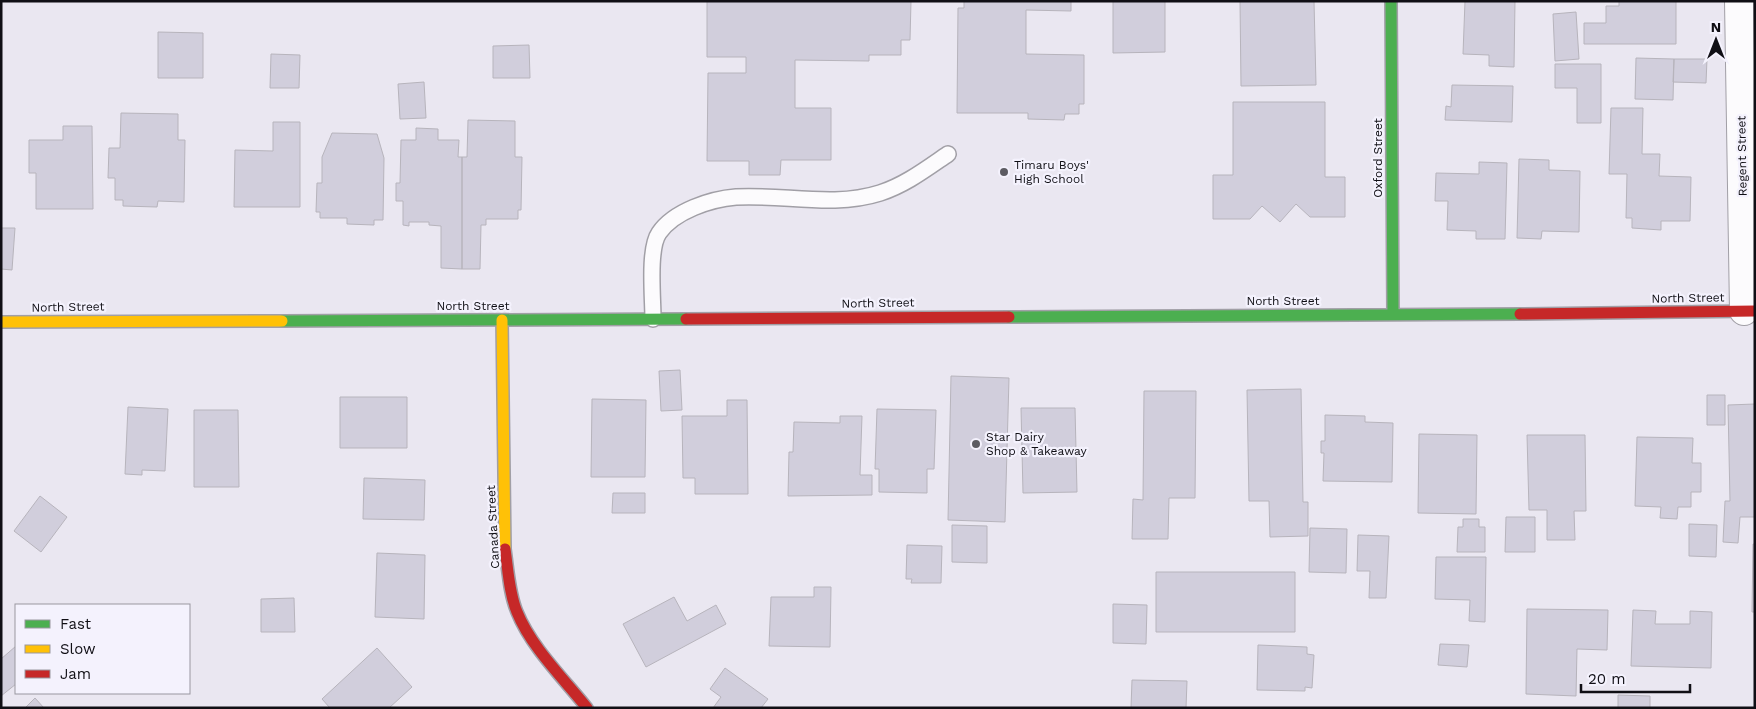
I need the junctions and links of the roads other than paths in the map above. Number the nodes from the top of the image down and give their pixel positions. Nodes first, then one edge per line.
1 (1391, 1) edge
2 (1739, 1) edge
3 (948, 154) dead end
4 (1750, 311) edge
5 (1393, 315) junction
6 (653, 319) junction
7 (502, 320) junction
8 (1, 322) edge
9 (587, 708) edge

1 - 5 street, Oxford Street
2 - 4 street, Regent Street
3 - 6 lane
4 - 5 street, North Street
5 - 6 street, North Street
6 - 7 street, North Street
7 - 8 street, North Street
7 - 9 street, Canada Street

